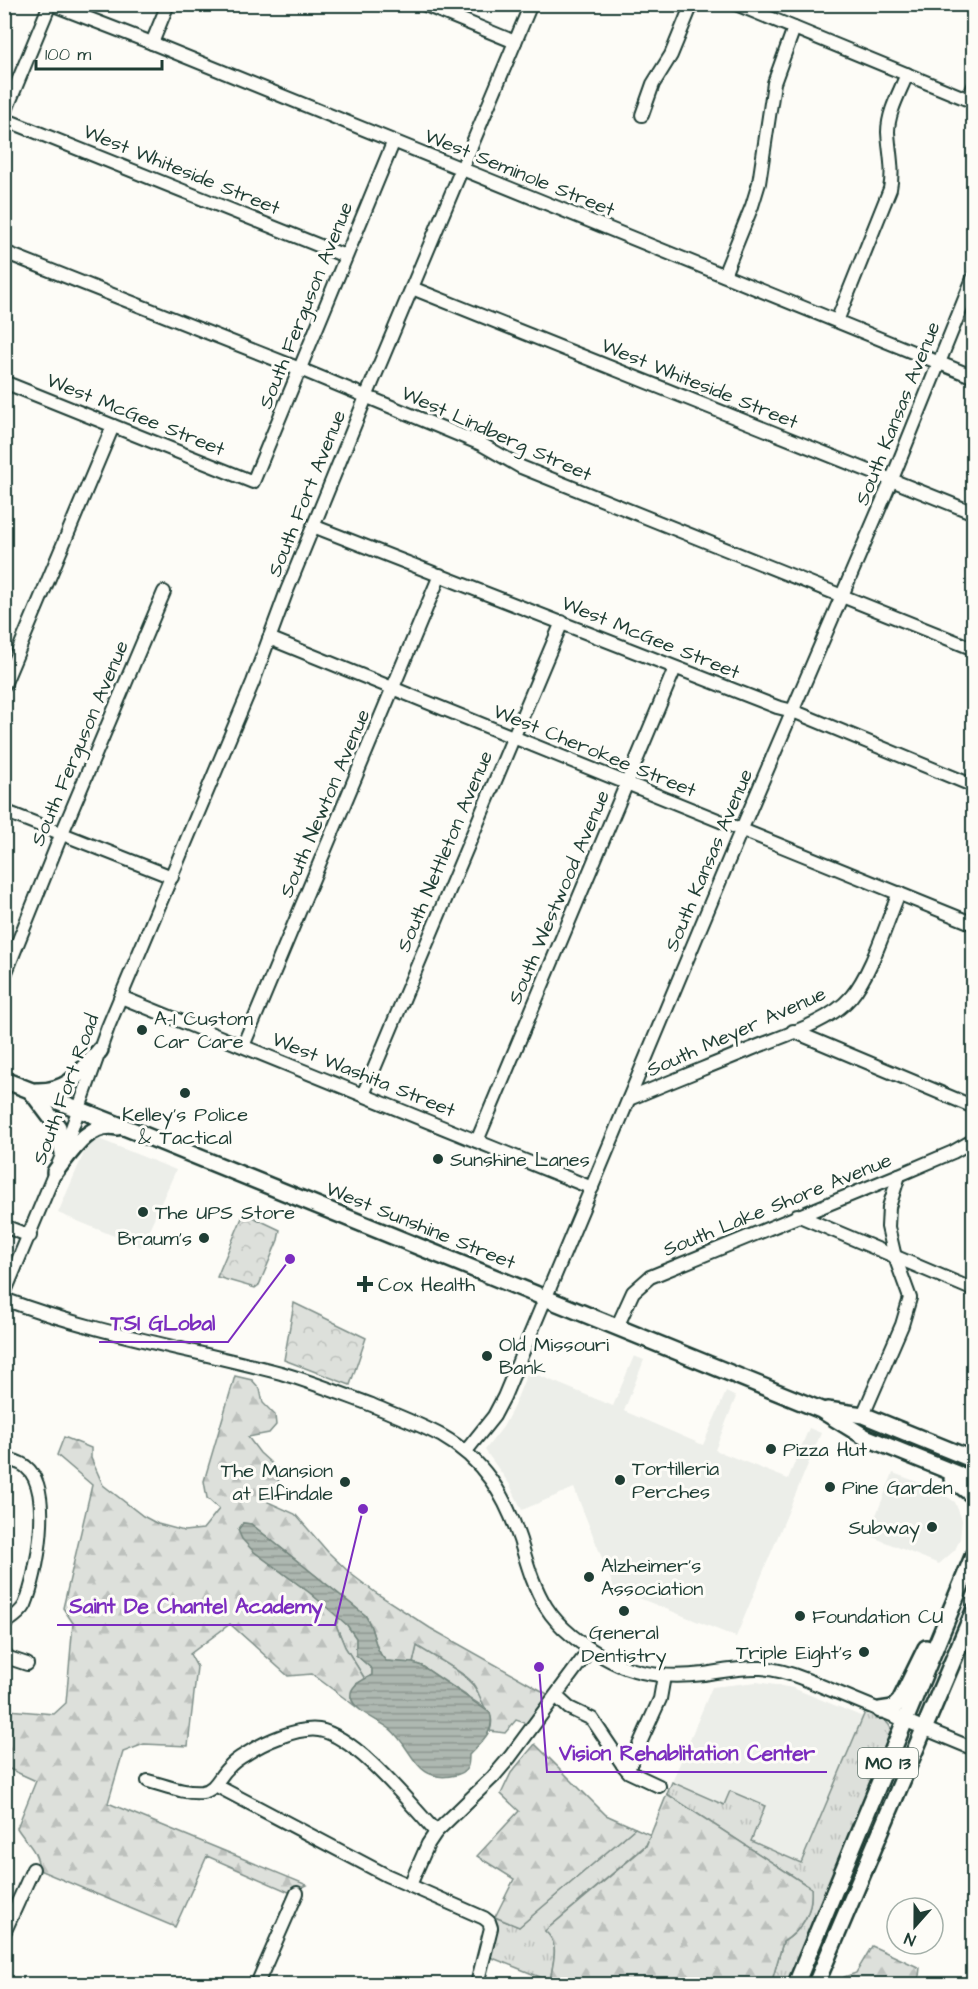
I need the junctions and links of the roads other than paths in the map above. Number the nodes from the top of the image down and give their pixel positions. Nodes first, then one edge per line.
1 (50, 4) edge
2 (168, 4) edge
3 (423, 4) edge
4 (531, 4) edge
5 (692, 4) edge
6 (736, 4) edge
7 (794, 28) junction
8 (515, 42) junction
9 (152, 43) junction
10 (907, 74) junction
11 (974, 86) edge
12 (971, 100) edge
13 (642, 115) dead end
14 (4, 117) edge
15 (393, 143) junction
16 (462, 170) junction
17 (4, 252) edge
18 (345, 256) junction
19 (724, 275) junction
20 (974, 276) edge
21 (412, 288) junction
22 (837, 321) junction
23 (939, 363) junction
24 (300, 369) junction
25 (974, 377) edge
26 (6, 386) edge
27 (366, 397) junction
28 (113, 426) junction
29 (892, 479) junction
30 (252, 482) joint
31 (974, 513) edge
32 (313, 526) junction
33 (440, 575) junction
34 (164, 592) dead end
35 (842, 596) junction
36 (562, 622) junction
37 (269, 638) junction
38 (974, 649) edge
39 (675, 668) junction
40 (4, 686) edge
41 (393, 689) junction
42 (792, 711) junction
43 (513, 738) junction
44 (626, 784) junction
45 (974, 786) edge
46 (4, 811) edge
47 (742, 830) junction
48 (62, 833) junction
49 (172, 877) junction
50 (899, 893) junction
51 (974, 924) edge
52 (4, 977) edge
53 (122, 997) junction
54 (794, 1031) junction
55 (243, 1047) junction
56 (100, 1050) junction
57 (4, 1080) edge
58 (31, 1091) junction
59 (363, 1095) junction
60 (629, 1099) junction
61 (974, 1107) edge
62 (78, 1110) junction
63 (134, 1131) junction
64 (974, 1140) edge
65 (477, 1141) junction
66 (63, 1153) junction
67 (56, 1172) junction
68 (898, 1175) junction
69 (592, 1188) junction
70 (797, 1215) junction
71 (4, 1226) edge
72 (30, 1236) junction
73 (895, 1257) junction
74 (974, 1290) edge
75 (4, 1297) edge
76 (545, 1298) junction
77 (617, 1327) junction
78 (821, 1410) junction
79 (863, 1415) junction
80 (865, 1437) junction
81 (466, 1451) junction
82 (4, 1458) edge
83 (970, 1458) edge
84 (974, 1481) edge
85 (974, 1496) edge
86 (974, 1554) edge
87 (974, 1611) edge
88 (948, 1615) junction
89 (4, 1624) edge
90 (974, 1635) edge
91 (590, 1649) junction
92 (4, 1653) edge
93 (27, 1664) dead end
94 (663, 1676) junction
95 (939, 1692) junction
96 (556, 1696) junction
97 (880, 1710) junction
98 (905, 1721) junction
99 (924, 1728) junction
100 (974, 1749) edge
101 (623, 1765) junction
102 (148, 1781) dead end
103 (215, 1785) junction
104 (659, 1786) dead end
105 (436, 1832) junction
106 (33, 1869) dead end
107 (410, 1885) junction
108 (297, 1893) dead end
109 (4, 1933) edge
110 (799, 1978) edge
111 (818, 1980) edge
112 (257, 1984) edge
113 (477, 1984) edge

1 - 9 street, West Seminole Street
1 - 14 street
2 - 9 street
3 - 8 street
4 - 8 street, South Fort Avenue
5 - 13 street
6 - 7 street
7 - 10 street
7 - 19 street
8 - 16 street, South Fort Avenue
9 - 15 street, West Seminole Street
10 - 12 street
10 - 22 street
11 - 12 street
14 - 18 street, West Whiteside Street
15 - 16 street, West Seminole Street
15 - 18 street, South Ferguson Avenue
16 - 19 street, West Seminole Street
16 - 21 street, South Fort Avenue
17 - 24 street, West Lindberg Street
18 - 24 street, South Ferguson Avenue
19 - 22 street, West Seminole Street
20 - 23 street, South Kansas Avenue
21 - 27 street, South Fort Avenue
21 - 29 street, West Whiteside Street
22 - 23 street, West Seminole Street
23 - 25 street, West Seminole Street
23 - 29 street, South Kansas Avenue
24 - 27 street, West Lindberg Street
24 - 30 street, South Ferguson Avenue
26 - 28 street, West McGee Street
27 - 32 street, South Fort Avenue
27 - 35 street, West Lindberg Street
28 - 30 street, West McGee Street
28 - 40 street
29 - 31 street, West Whiteside Street
29 - 35 street, South Kansas Avenue
32 - 33 street, West McGee Street
32 - 37 street, South Fort Avenue
33 - 36 street, West McGee Street
33 - 41 street, South Newton Avenue
34 - 48 street, South Ferguson Avenue
35 - 38 street, West Lindberg Street
35 - 42 street, South Kansas Avenue
36 - 39 street, West McGee Street
36 - 43 street, South Nettleton Avenue
37 - 41 street, West Cherokee Street
37 - 49 street, South Fort Avenue
39 - 42 street, West McGee Street
39 - 44 street, South Westwood Avenue
41 - 43 street, West Cherokee Street
41 - 55 street, South Newton Avenue
42 - 45 street, West McGee Street
42 - 47 street, South Kansas Avenue
43 - 44 street, West Cherokee Street
43 - 59 street, South Nettleton Avenue
44 - 47 street, West Cherokee Street
44 - 65 street, South Westwood Avenue
46 - 48 street
47 - 50 street, West Cherokee Street
47 - 60 street, South Kansas Avenue
48 - 49 street
48 - 52 street, South Ferguson Avenue
49 - 53 street, South Fort Avenue
50 - 51 street, West Cherokee Street
50 - 54 street, South Meyer Avenue
53 - 55 street, West Washita Street
53 - 56 street, South Fort Road
54 - 60 street, South Meyer Avenue
54 - 61 street
55 - 59 street, West Washita Street
56 - 58 main road
56 - 62 street, South Fort Road
57 - 58 main road, West Sunshine Street
58 - 62 main road, West Sunshine Street
58 - 66 main road
59 - 65 street, West Washita Street
60 - 69 street, South Kansas Avenue
62 - 63 main road, West Sunshine Street
62 - 66 street, South Fort Road
63 - 67 main road
63 - 76 main road, West Sunshine Street
64 - 68 street, South Lake Shore Avenue
65 - 69 street, West Washita Street
66 - 67 street, South Fort Road
67 - 72 street, South Fort Road
68 - 70 street, South Lake Shore Avenue
68 - 73 street
69 - 76 street, South Kansas Avenue
70 - 73 street
70 - 77 street, South Lake Shore Avenue
71 - 72 street
72 - 75 street, South Fort Road
73 - 74 street
73 - 79 street
75 - 81 street
76 - 77 main road, West Sunshine Street
76 - 81 street, South Kansas Avenue
77 - 78 main road, West Sunshine Street
78 - 79 main road, West Sunshine Street
78 - 80 main road, West Sunshine Street
79 - 83 main road, West Sunshine Street
80 - 84 main road, West Sunshine Street
80 - 85 main road
81 - 91 street
82 - 89 street
86 - 88 main road, MO 13
87 - 95 main road, MO 13
88 - 97 main road
88 - 98 main road, MO 13
90 - 95 main road
91 - 94 street
91 - 96 street
92 - 93 street
94 - 97 street
94 - 101 street
95 - 99 main road, MO 13
96 - 101 street
96 - 105 street
97 - 98 street
98 - 99 street
98 - 110 main road, MO 13
99 - 100 street
99 - 111 main road, MO 13
101 - 104 street
102 - 103 street
103 - 105 street
103 - 107 street
105 - 107 street
106 - 109 street
107 - 113 street
108 - 112 street

